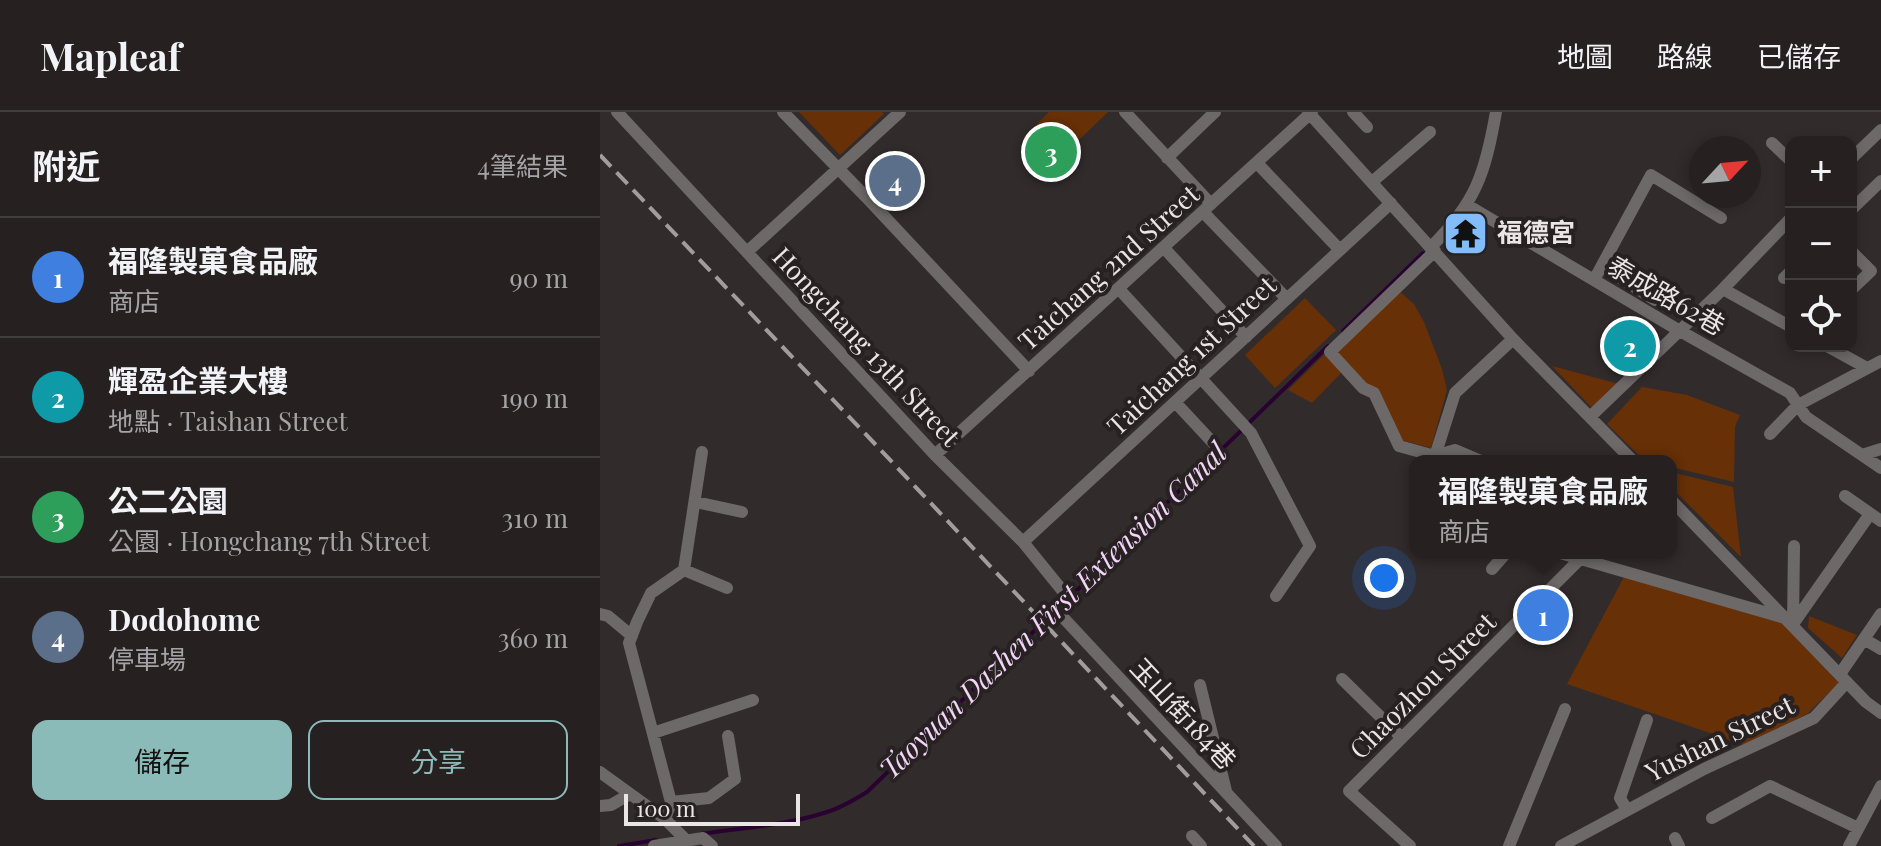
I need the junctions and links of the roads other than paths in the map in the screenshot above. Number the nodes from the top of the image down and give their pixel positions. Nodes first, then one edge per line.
1 (617, 112) edge
2 (783, 112) edge
3 (1125, 112) edge
4 (1215, 112) edge
5 (1353, 112) edge
6 (1496, 112) edge
7 (896, 113) edge
8 (1310, 113) edge
9 (1367, 127) dead end
10 (1881, 130) edge
11 (1430, 132) dead end
12 (1772, 143) dead end
13 (1857, 153) edge
14 (1785, 155) edge
15 (1167, 158) junction
16 (1257, 163) junction
17 (838, 168) junction
18 (1881, 181) edge
19 (1372, 182) junction
20 (1391, 203) junction
21 (1467, 205) junction
22 (1207, 208) junction
23 (1853, 208) edge
24 (1721, 218) dead end
25 (1785, 224) edge
26 (1430, 246) junction
27 (1164, 248) junction
28 (1340, 250) junction
29 (747, 252) junction
30 (1857, 257) edge
31 (1602, 266) junction
32 (1594, 280) junction
33 (1857, 284) edge
34 (1119, 289) junction
35 (1723, 289) junction
36 (1287, 299) junction
37 (1655, 300) dead end
38 (1785, 324) edge
39 (1680, 331) junction
40 (1246, 337) junction
41 (1513, 339) junction
42 (1838, 352) edge
43 (1881, 361) edge
44 (1867, 368) junction
45 (1029, 371) junction
46 (1200, 378) junction
47 (1175, 402) junction
48 (1798, 405) junction
49 (1590, 417) junction
50 (1770, 434) dead end
51 (1215, 445) dead end
52 (1881, 449) edge
53 (702, 452) dead end
54 (935, 455) junction
55 (1431, 455) edge
56 (1435, 455) edge
57 (1438, 455) edge
58 (1467, 455) edge
59 (1627, 455) edge
60 (1862, 455) junction
61 (1881, 468) edge
62 (1845, 496) dead end
63 (696, 502) junction
64 (1677, 506) edge
65 (742, 512) dead end
66 (1875, 518) edge
67 (1023, 542) junction
68 (1794, 546) dead end
69 (1501, 559) edge
70 (1580, 559) edge
71 (1592, 559) edge
72 (1492, 569) dead end
73 (684, 570) junction
74 (727, 588) dead end
75 (1276, 596) dead end
76 (1058, 612) joint
77 (600, 614) edge
78 (1881, 614) edge
79 (1790, 622) junction
80 (632, 636) junction
81 (1864, 639) junction
82 (1881, 649) edge
83 (1844, 678) junction
84 (1342, 679) dead end
85 (1200, 685) dead end
86 (753, 700) dead end
87 (1565, 709) dead end
88 (1881, 713) edge
89 (1647, 720) dead end
90 (653, 733) junction
91 (728, 736) dead end
92 (1402, 738) junction
93 (600, 772) edge
94 (1881, 786) edge
95 (1226, 793) junction
96 (630, 794) junction
97 (671, 802) junction
98 (600, 806) edge
99 (1876, 808) edge
100 (1627, 810) junction
101 (1712, 818) dead end
102 (665, 819) junction
103 (1858, 828) junction
104 (686, 840) junction
105 (654, 846) edge
106 (712, 846) edge
107 (1276, 846) edge
108 (1410, 846) edge
109 (1509, 846) edge
110 (1561, 846) edge
111 (1849, 846) edge

1 - 29 street, Hongchang 13th Street
2 - 17 street
3 - 15 street
4 - 15 street
5 - 9 street
6 - 21 street
7 - 17 street
8 - 16 street, Taichang 2nd Street
8 - 19 street
10 - 13 street
11 - 19 street
12 - 14 street
15 - 22 street
16 - 22 street, Taichang 2nd Street
16 - 28 street
17 - 29 street
17 - 45 street
18 - 23 street
19 - 20 street
20 - 26 street
20 - 28 street, Taichang 1st Street
21 - 26 street
21 - 32 street, 泰成路62巷
22 - 27 street, Taichang 2nd Street
22 - 36 street
24 - 31 street
25 - 35 street
26 - 41 street
26 - 55 street
27 - 34 street, Taichang 2nd Street
27 - 40 street
28 - 36 street, Taichang 1st Street
29 - 54 street, Hongchang 13th Street
30 - 33 street
31 - 32 street
31 - 37 street
32 - 39 street, 泰成路62巷
34 - 45 street, Taichang 2nd Street
34 - 46 street
35 - 38 street
35 - 39 street
36 - 40 street, Taichang 1st Street
39 - 48 street, 泰成路62巷
39 - 49 street
40 - 46 street, Taichang 1st Street
41 - 49 street
41 - 56 street
42 - 44 street
43 - 44 street
44 - 48 street
45 - 54 street, Taichang 2nd Street
46 - 47 street, Taichang 1st Street
46 - 75 street
47 - 51 street
47 - 67 street, Taichang 1st Street
48 - 50 street
48 - 60 street, 泰成路62巷
49 - 59 street
52 - 60 street
53 - 63 street
54 - 67 street, Hongchang 13th Street
57 - 58 street
60 - 61 street, 泰成路62巷
62 - 66 street
63 - 65 street
63 - 73 street
64 - 79 street
66 - 79 street
67 - 76 street, Hongchang 13th Street
68 - 79 street
69 - 72 street
70 - 92 street, Chaozhou Street
71 - 79 street
73 - 74 street
73 - 80 street
76 - 95 street, 玉山街184巷
77 - 80 street
78 - 81 street, Yushan Street
79 - 83 street
80 - 90 street
81 - 82 street
81 - 83 street, Yushan Street
83 - 88 street
83 - 100 street, Yushan Street
84 - 92 street
85 - 95 street
86 - 90 street
87 - 109 street
89 - 100 street
90 - 97 street
91 - 97 street
92 - 108 street, Chaozhou Street
93 - 96 street
94 - 99 street
95 - 107 street, 玉山街184巷
96 - 98 street
96 - 102 street
97 - 102 street
99 - 103 street
100 - 110 street, Yushan Street
101 - 103 street
102 - 104 street
103 - 111 street
104 - 105 street
104 - 106 street

